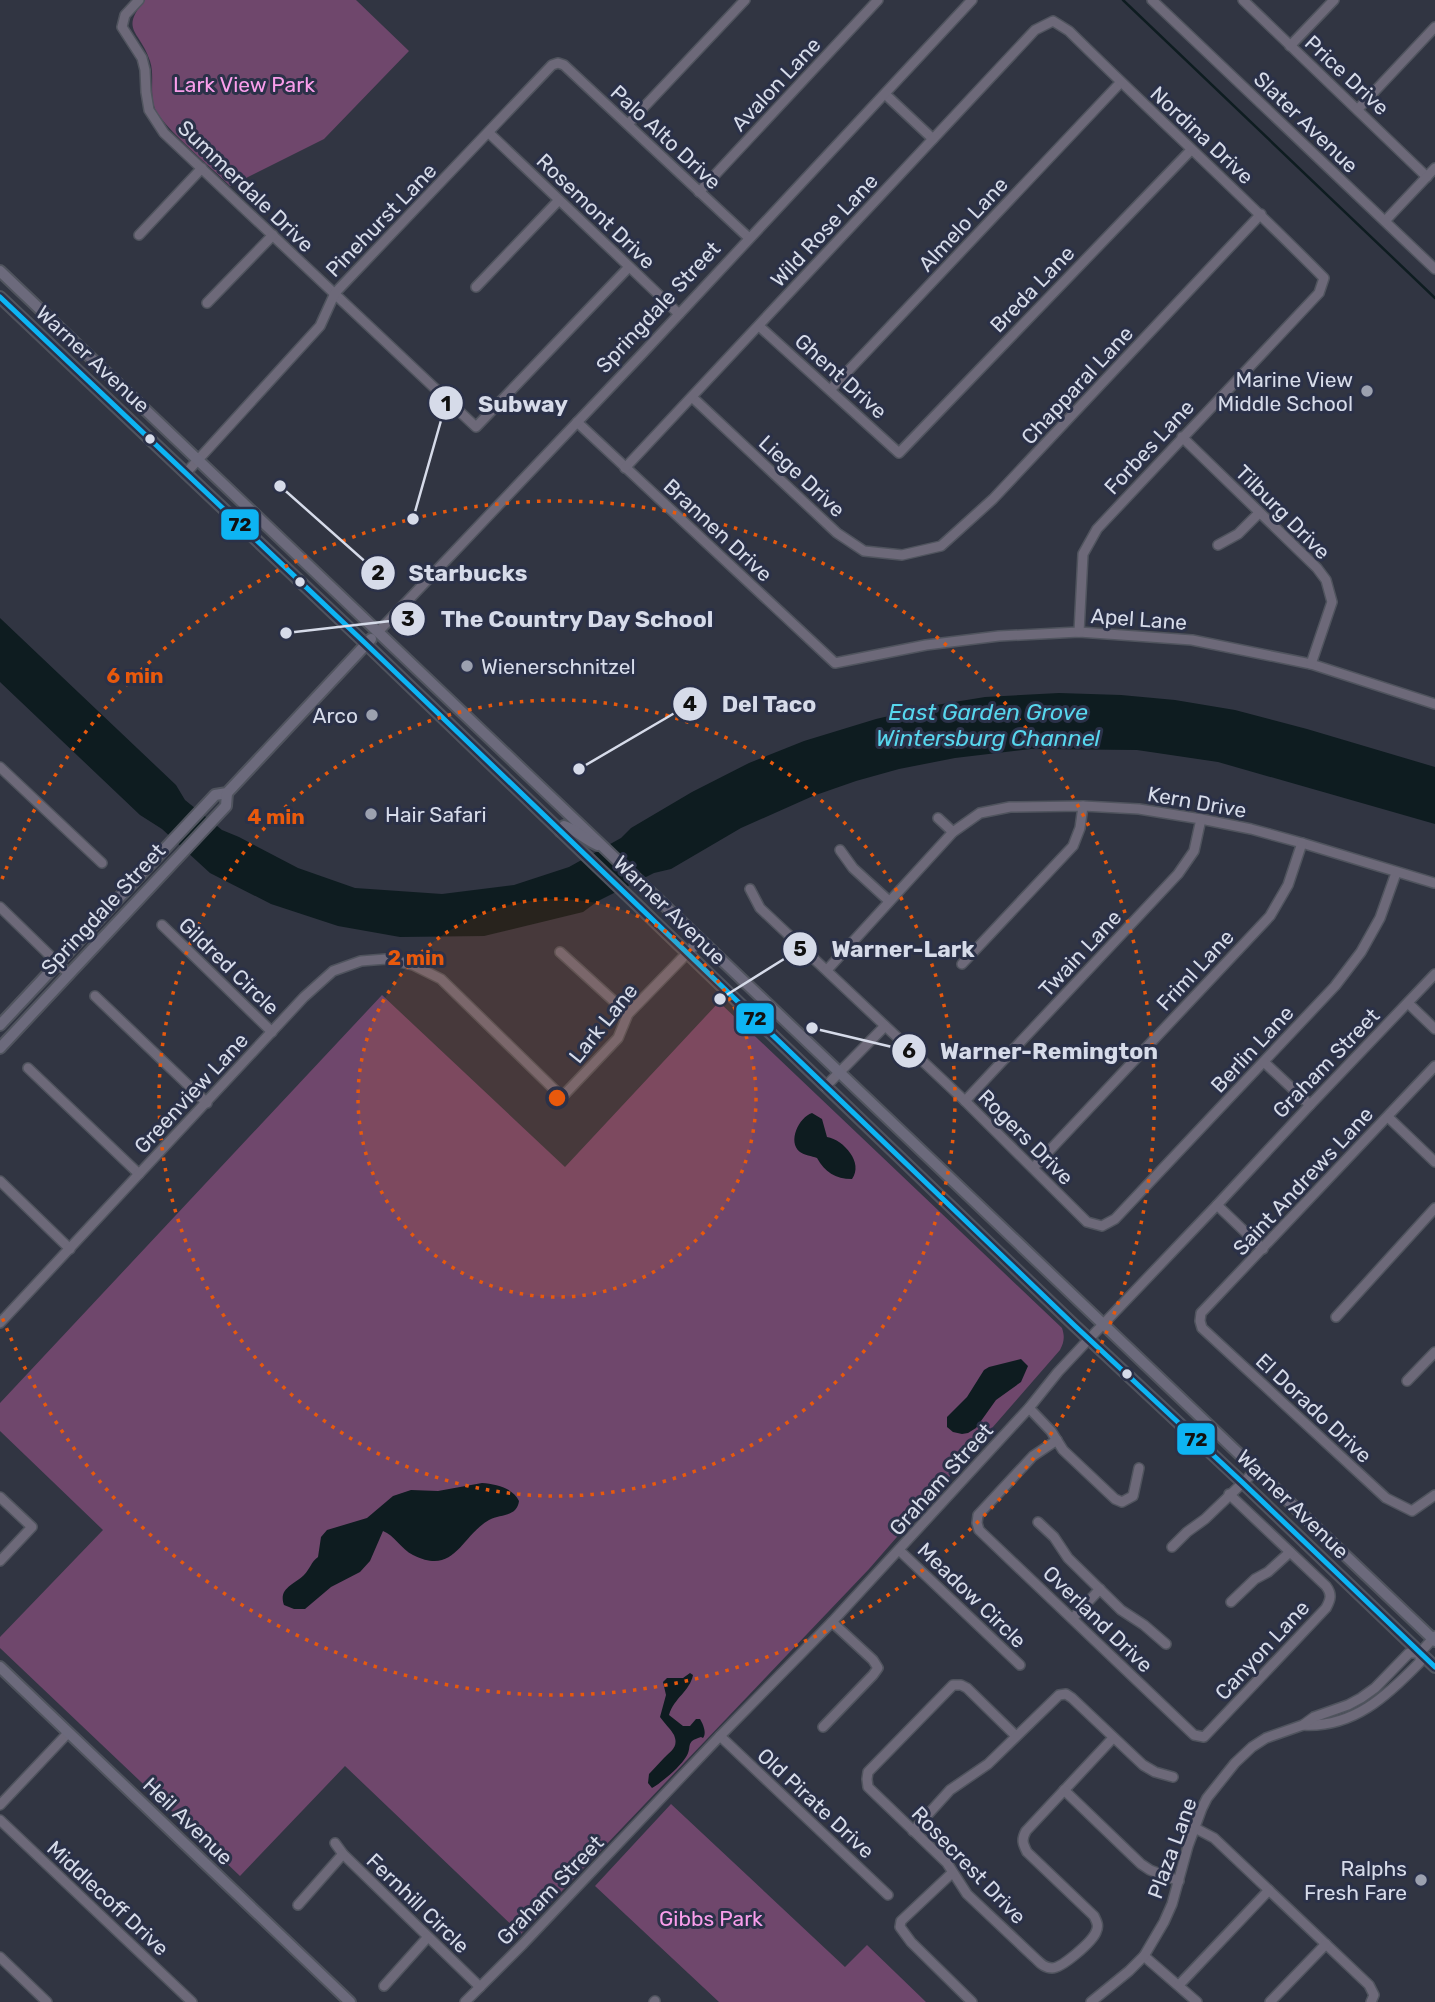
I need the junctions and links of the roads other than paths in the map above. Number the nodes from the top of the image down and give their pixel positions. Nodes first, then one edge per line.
1 (139, 0) edge
2 (745, 0) edge
3 (878, 0) edge
4 (972, 0) edge
5 (1152, 0) edge
6 (1243, 0) edge
7 (1334, 0) edge
8 (1052, 21) joint
9 (1435, 27) edge
10 (1290, 46) junction
11 (558, 63) joint
12 (1121, 82) junction
13 (885, 93) junction
14 (1358, 109) junction
15 (628, 124) junction
16 (489, 133) junction
17 (933, 139) junction
18 (1191, 150) junction
19 (202, 168) junction
20 (1435, 168) edge
21 (1427, 177) junction
22 (699, 192) junction
23 (559, 200) junction
24 (1261, 214) junction
25 (1385, 221) junction
26 (139, 235) dead end
27 (273, 236) junction
28 (749, 238) junction
29 (629, 267) junction
30 (1435, 269) edge
31 (0, 271) edge
32 (1324, 278) joint
33 (476, 287) dead end
34 (335, 293) junction
35 (0, 297) edge
36 (207, 303) dead end
37 (679, 314) junction
38 (759, 326) junction
39 (830, 390) junction
40 (692, 397) junction
41 (577, 422) junction
42 (1182, 437) junction
43 (899, 453) joint
44 (198, 459) junction
45 (625, 468) junction
46 (186, 473) junction
47 (1259, 513) junction
48 (238, 523) junction
49 (1218, 545) dead end
50 (902, 555) joint
51 (298, 557) junction
52 (378, 632) junction
53 (1079, 632) junction
54 (366, 644) junction
55 (835, 663) joint
56 (1311, 664) junction
57 (1435, 704) edge
58 (0, 767) edge
59 (531, 779) junction
60 (519, 792) junction
61 (227, 793) junction
62 (1083, 806) junction
63 (938, 818) dead end
64 (1201, 819) junction
65 (560, 831) junction
66 (953, 832) junction
67 (1302, 843) junction
68 (604, 848) junction
69 (840, 850) dead end
70 (102, 863) dead end
71 (1396, 873) junction
72 (1433, 884) edge
73 (750, 889) dead end
74 (889, 901) junction
75 (0, 907) edge
76 (162, 925) dead end
77 (700, 940) junction
78 (560, 952) dead end
79 (688, 953) junction
80 (58, 963) junction
81 (962, 964) dead end
82 (827, 970) junction
83 (69, 974) junction
84 (1435, 974) edge
85 (95, 996) dead end
86 (1408, 1003) junction
87 (628, 1014) junction
88 (0, 1025) edge
89 (885, 1026) junction
90 (1435, 1029) edge
91 (272, 1032) junction
92 (0, 1048) edge
93 (1264, 1062) junction
94 (1435, 1066) edge
95 (28, 1068) dead end
96 (840, 1072) junction
97 (825, 1087) junction
98 (562, 1097) joint
99 (965, 1101) junction
100 (206, 1103) junction
101 (1310, 1105) junction
102 (1388, 1117) junction
103 (1435, 1162) edge
104 (1033, 1168) junction
105 (139, 1174) junction
106 (0, 1181) edge
107 (1217, 1205) junction
108 (1435, 1208) edge
109 (1101, 1226) joint
110 (70, 1249) junction
111 (1263, 1249) junction
112 (2, 1317) edge
113 (1336, 1317) dead end
114 (1200, 1321) joint
115 (1102, 1324) junction
116 (1088, 1339) junction
117 (1435, 1352) edge
118 (1407, 1381) dead end
119 (1029, 1408) junction
120 (1056, 1440) junction
121 (1139, 1468) dead end
122 (1255, 1471) junction
123 (1243, 1483) junction
124 (1229, 1494) junction
125 (1435, 1495) edge
126 (0, 1497) edge
127 (1038, 1522) dead end
128 (1172, 1547) dead end
129 (899, 1550) junction
130 (1290, 1552) junction
131 (0, 1561) edge
132 (1100, 1589) junction
133 (1231, 1602) dead end
134 (1073, 1618) junction
135 (832, 1622) junction
136 (1434, 1639) edge
137 (1166, 1644) dead end
138 (1420, 1653) junction
139 (1020, 1665) dead end
140 (0, 1667) edge
141 (1435, 1667) edge
142 (823, 1727) dead end
143 (68, 1733) junction
144 (720, 1735) junction
145 (1016, 1736) junction
146 (1199, 1737) joint
147 (1113, 1738) junction
148 (1173, 1777) dead end
149 (1064, 1790) junction
150 (0, 1805) edge
151 (0, 1820) edge
152 (1195, 1828) junction
153 (913, 1831) junction
154 (335, 1843) dead end
155 (343, 1854) junction
156 (952, 1873) junction
157 (1179, 1881) junction
158 (1269, 1890) junction
159 (888, 1895) dead end
160 (298, 1905) dead end
161 (427, 1938) junction
162 (1326, 1944) junction
163 (1144, 1956) junction
164 (0, 1957) edge
165 (1179, 1984) junction
166 (384, 1986) dead end
167 (480, 1986) junction
168 (1373, 1998) edge
169 (47, 2002) edge
170 (192, 2002) edge
171 (350, 2002) edge
172 (465, 2002) edge
173 (972, 2002) edge
174 (1091, 2002) edge
175 (1198, 2002) edge
176 (1270, 2002) edge

1 - 19 street, Summerdale Drive
2 - 15 street
3 - 22 street, Avalon Lane
4 - 13 street, Springdale Street
5 - 25 street, Slater Avenue
6 - 10 street, Price Drive
7 - 10 street
8 - 12 street, Nordina Drive
8 - 17 street, Wild Rose Lane
9 - 14 street
10 - 14 street, Price Drive
11 - 15 street, Palo Alto Drive
11 - 16 street, Pinehurst Lane
12 - 18 street, Nordina Drive
12 - 39 street, Almelo Lane
13 - 17 street
13 - 28 street, Springdale Street
14 - 21 street, Price Drive
15 - 22 street, Palo Alto Drive
16 - 23 street, Rosemont Drive
16 - 34 street, Pinehurst Lane
17 - 38 street, Wild Rose Lane
18 - 24 street, Nordina Drive
18 - 43 street, Breda Lane
19 - 26 street
19 - 27 street, Summerdale Drive
20 - 21 street
21 - 25 street
22 - 28 street, Palo Alto Drive
23 - 29 street, Rosemont Drive
23 - 33 street
24 - 32 street, Nordina Drive
24 - 50 street, Chapparal Lane
25 - 30 street, Slater Avenue
27 - 34 street, Summerdale Drive
27 - 36 street
28 - 37 street, Springdale Street
29 - 34 street, Summerdale Drive
29 - 37 street, Rosemont Drive
31 - 44 main road, Warner Avenue
32 - 42 street, Forbes Lane
34 - 44 street, Pinehurst Lane
35 - 46 main road, Warner Avenue
37 - 41 street, Springdale Street
38 - 39 street, Ghent Drive
38 - 40 street, Wild Rose Lane
39 - 43 street, Ghent Drive
40 - 45 street, Wild Rose Lane
40 - 50 street, Liege Drive
41 - 45 street, Brannen Drive
41 - 52 street, Springdale Street
42 - 47 street, Tilburg Drive
42 - 53 street, Forbes Lane
44 - 46 street, Pinehurst Lane
44 - 51 main road, Warner Avenue
45 - 55 street, Brannen Drive
46 - 48 main road, Warner Avenue
47 - 49 street
47 - 56 street, Tilburg Drive
48 - 51 main road
48 - 54 main road, Warner Avenue
51 - 52 main road, Warner Avenue
52 - 54 main road, Springdale Street
52 - 59 main road, Warner Avenue
53 - 55 street, Apel Lane
53 - 56 street, Apel Lane
54 - 60 main road, Warner Avenue
54 - 61 main road, Springdale Street
56 - 57 street, Apel Lane
58 - 70 street
59 - 60 main road
59 - 68 main road, Warner Avenue
60 - 65 main road, Warner Avenue
61 - 80 main road, Springdale Street
61 - 83 main road, Springdale Street
62 - 64 street, Kern Drive
62 - 66 street, Kern Drive
62 - 81 street
63 - 66 street
64 - 67 street, Kern Drive
64 - 99 street, Twain Lane
65 - 68 main road
65 - 79 main road, Warner Avenue
66 - 74 street, Kern Drive
67 - 71 street, Kern Drive
67 - 104 street, Friml Lane
68 - 77 main road, Warner Avenue
69 - 74 street
71 - 72 street, Kern Drive
71 - 93 street, Berlin Lane
73 - 82 street, Rogers Drive
74 - 82 street, Kern Drive
75 - 80 street
76 - 91 street, Gildred Circle
77 - 79 street, Lark Lane
77 - 96 main road, Warner Avenue
78 - 87 street
79 - 87 street, Lark Lane
79 - 97 main road, Warner Avenue
80 - 83 street
80 - 88 main road, Springdale Street
82 - 89 street, Rogers Drive
83 - 92 main road, Springdale Street
84 - 86 street, Graham Street
85 - 100 street
86 - 90 street
86 - 101 street, Graham Street
87 - 98 street, Lark Lane
89 - 96 street
89 - 99 street, Rogers Drive
91 - 98 street, Greenview Lane
91 - 100 street, Greenview Lane
93 - 101 street
93 - 109 street, Berlin Lane
94 - 102 street, Saint Andrews Lane
95 - 105 street
96 - 97 street
96 - 115 main road, Warner Avenue
97 - 116 main road, Warner Avenue
99 - 104 street, Rogers Drive
100 - 105 street, Greenview Lane
101 - 107 street, Graham Street
102 - 103 street
102 - 111 street, Saint Andrews Lane
104 - 109 street, Rogers Drive
105 - 110 street, Greenview Lane
106 - 110 street
107 - 111 street
107 - 115 street, Graham Street
108 - 113 street
110 - 112 street, Greenview Lane
111 - 114 street, Saint Andrews Lane
114 - 125 street, El Dorado Drive
115 - 116 street, Graham Street
115 - 122 main road, Warner Avenue
116 - 119 street, Graham Street
116 - 123 main road, Warner Avenue
117 - 118 street
119 - 120 street
119 - 129 street, Graham Street
120 - 121 street
120 - 134 street, Overland Drive
122 - 123 street
122 - 136 main road, Warner Avenue
123 - 124 street
123 - 138 main road, Warner Avenue
124 - 128 street
124 - 130 street, Canyon Lane
126 - 131 street
127 - 132 street
129 - 135 street, Graham Street
129 - 139 street, Meadow Circle
130 - 133 street
130 - 146 street, Canyon Lane
132 - 134 street
132 - 137 street
134 - 146 street, Overland Drive
135 - 142 street
135 - 144 street, Graham Street
136 - 138 street, Plaza Lane
138 - 141 main road, Warner Avenue
138 - 152 street, Plaza Lane
140 - 143 main road, Heil Avenue
143 - 150 street
143 - 171 main road, Heil Avenue
144 - 159 street, Old Pirate Drive
144 - 167 street, Graham Street
145 - 147 street
145 - 153 street
145 - 153 street, Rosecrest Drive
147 - 148 street
147 - 149 street
149 - 156 street, Rosecrest Drive
149 - 157 street
151 - 170 street, Middlecoff Drive
152 - 157 street, Plaza Lane
152 - 158 street
153 - 156 street, Rosecrest Drive
154 - 155 street, Fernhill Circle
155 - 160 street
155 - 161 street, Fernhill Circle
156 - 173 street
157 - 163 street, Plaza Lane
158 - 162 street
158 - 165 street
161 - 166 street
161 - 167 street, Fernhill Circle
162 - 168 street
162 - 176 street
163 - 165 street
163 - 174 street, Plaza Lane
164 - 169 street
165 - 175 street
167 - 172 street, Graham Street

